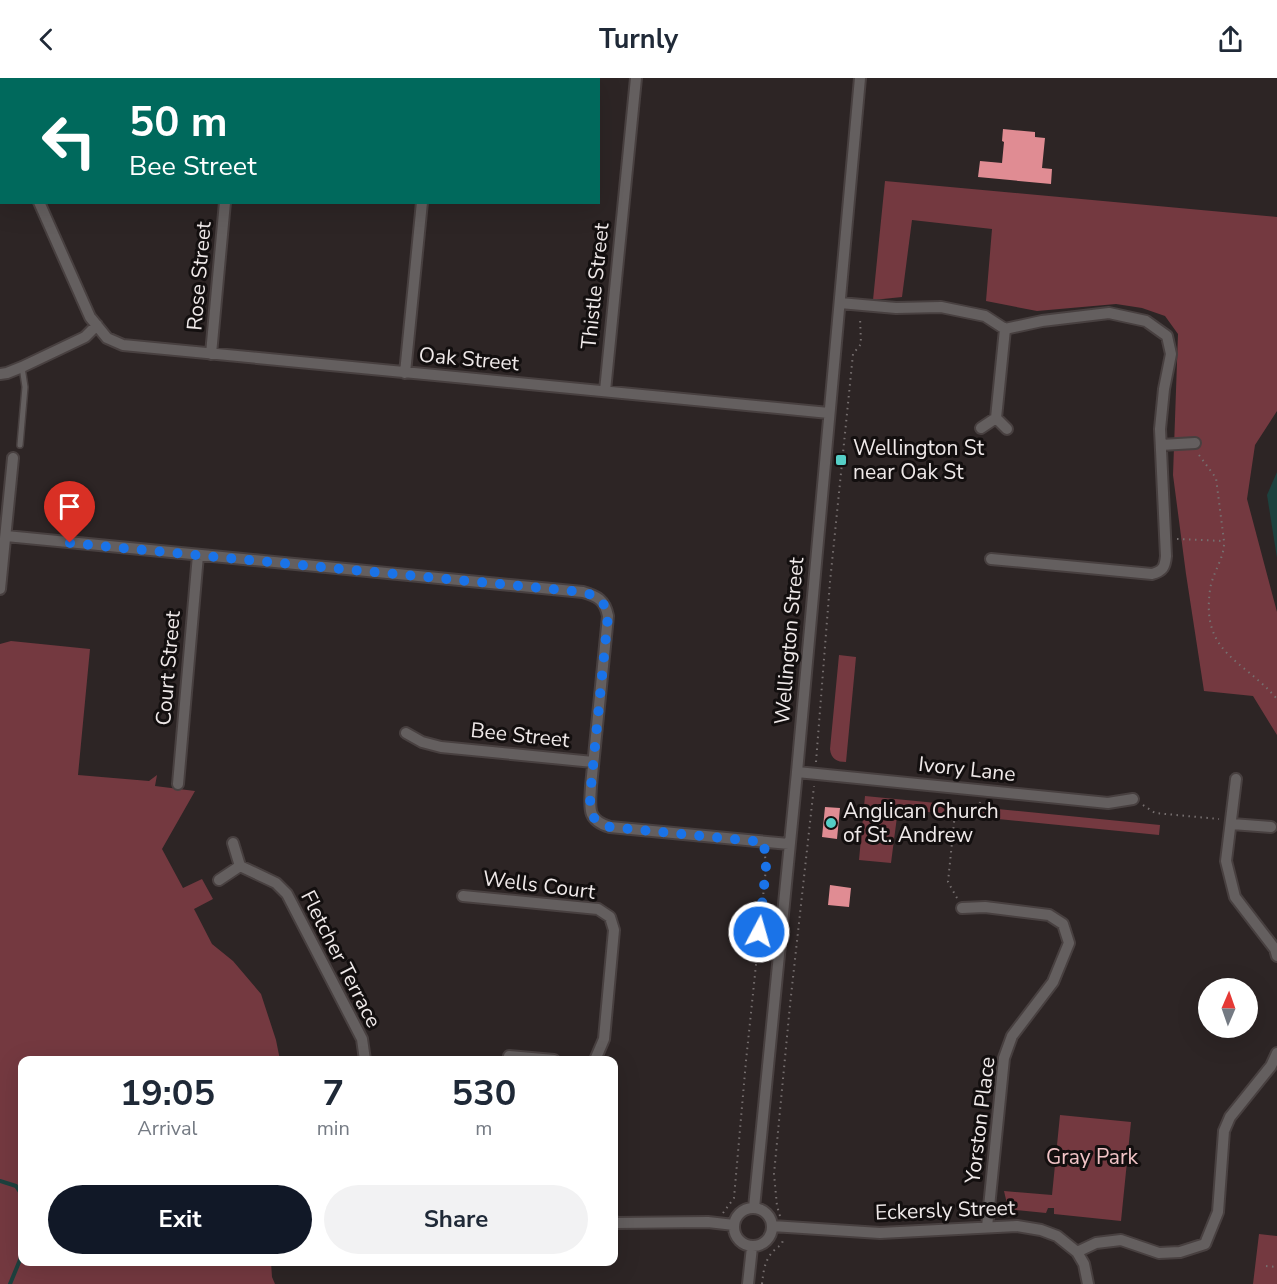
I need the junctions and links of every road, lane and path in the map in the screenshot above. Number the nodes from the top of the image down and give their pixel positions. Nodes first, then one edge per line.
1 (636, 78) edge
2 (860, 78) edge
3 (40, 204) edge
4 (225, 204) edge
5 (422, 204) edge
6 (840, 303) junction
7 (859, 305) junction
8 (97, 326) junction
9 (1005, 329) junction
10 (211, 354) junction
11 (22, 367) junction
12 (405, 373) junction
13 (0, 374) edge
14 (605, 391) junction
15 (829, 413) junction
16 (996, 418) junction
17 (981, 428) dead end
18 (1007, 429) dead end
19 (1192, 443) joint
20 (20, 445) dead end
21 (1161, 445) junction
22 (13, 458) dead end
23 (6, 536) junction
24 (1166, 538) junction
25 (1224, 541) junction
26 (198, 555) junction
27 (991, 558) dead end
28 (0, 590) edge
29 (1277, 699) edge
30 (406, 733) dead end
31 (593, 762) junction
32 (797, 772) junction
33 (815, 774) junction
34 (1236, 779) dead end
35 (178, 784) dead end
36 (981, 791) junction
37 (1133, 799) joint
38 (1232, 824) junction
39 (1271, 827) dead end
40 (764, 842) junction
41 (233, 843) dead end
42 (789, 844) junction
43 (240, 866) junction
44 (219, 880) dead end
45 (463, 896) dead end
46 (962, 908) joint
47 (1277, 956) edge
48 (1277, 1053) edge
49 (364, 1056) edge
50 (597, 1056) edge
51 (754, 1208) junction
52 (716, 1222) junction
53 (618, 1223) edge
54 (734, 1225) junction
55 (778, 1227) junction
56 (987, 1227) junction
57 (752, 1247) junction
58 (1077, 1252) junction
59 (1266, 1266) dead end
60 (1277, 1267) edge
61 (748, 1284) edge
62 (762, 1284) edge
63 (1088, 1284) edge

1 - 14 street, Thistle Street
2 - 6 street, Wellington Street
3 - 8 street
4 - 10 street, Rose Street
5 - 12 street
6 - 7 street
6 - 15 street, Wellington Street
7 - 9 street
7 - 33 path
8 - 10 street, Oak Street
8 - 11 street
9 - 16 street
9 - 21 street
10 - 12 street, Oak Street
11 - 13 street
11 - 20 lane
12 - 14 street, Oak Street
14 - 15 street, Oak Street
15 - 32 street, Wellington Street
16 - 17 street
16 - 18 street
19 - 21 street
19 - 25 path
21 - 24 street
22 - 23 street
23 - 26 street
23 - 28 street
24 - 25 path
24 - 27 street
25 - 29 path
26 - 31 street
26 - 35 street, Court Street
30 - 31 street, Bee Street
31 - 40 street, Bee Street
32 - 33 street, Ivory Lane
32 - 42 street, Wellington Street
33 - 36 street, Ivory Lane
33 - 55 path
34 - 38 street
36 - 37 street, Ivory Lane
36 - 46 path
37 - 38 path
38 - 39 street
38 - 47 street
40 - 42 street, Bee Street
40 - 52 path
41 - 43 street
42 - 51 street, Wellington Street
43 - 44 street
43 - 49 street, Fletcher Terrace
45 - 50 street, Wells Court
46 - 56 street, Yorston Place
48 - 58 street
51 - 54 street
51 - 55 street
52 - 53 street
52 - 54 street
54 - 57 street
55 - 56 street, Eckersly Street
55 - 57 street
55 - 62 path
56 - 58 street, Eckersly Street
57 - 61 street
58 - 63 street
59 - 60 path

